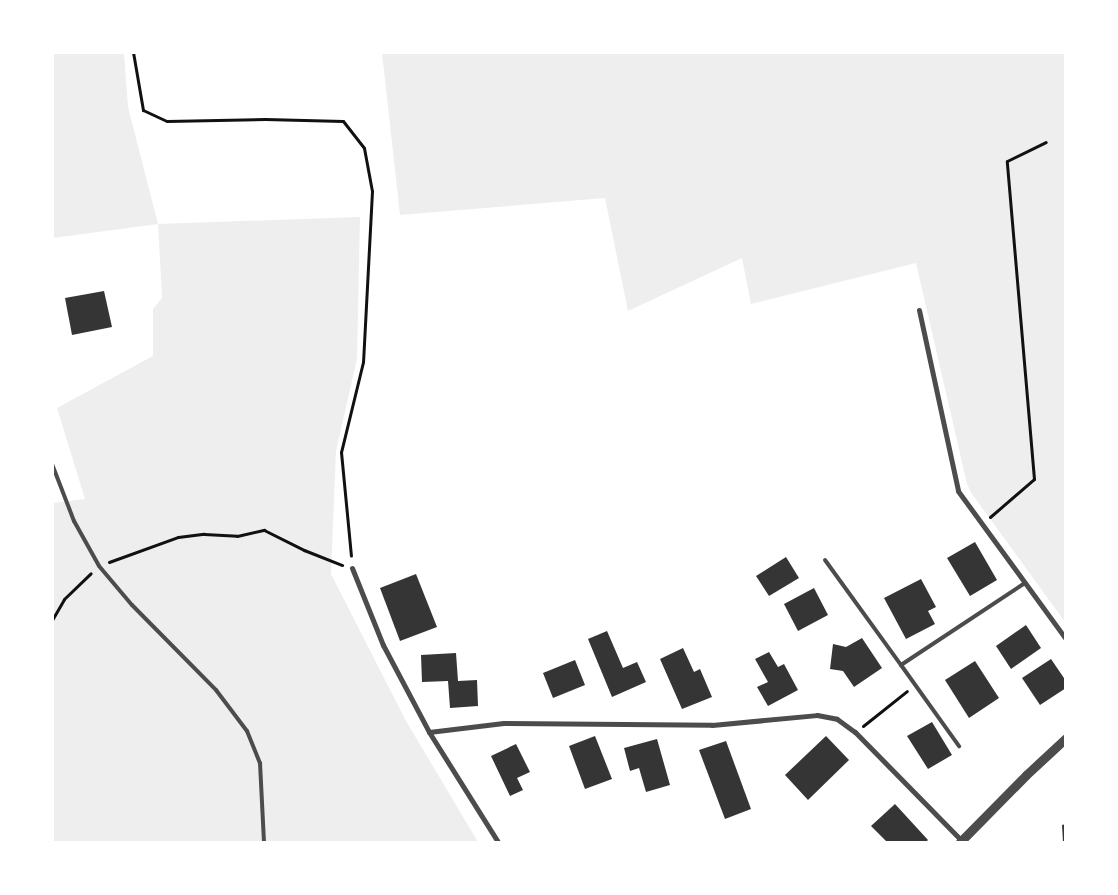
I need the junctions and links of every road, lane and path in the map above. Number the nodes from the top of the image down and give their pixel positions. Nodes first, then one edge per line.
1 (133, 52) edge
2 (1046, 142) dead end
3 (919, 310) dead end
4 (52, 464) edge
5 (982, 524) junction
6 (825, 560) dead end
7 (99, 566) junction
8 (352, 568) junction
9 (1025, 583) junction
10 (52, 620) edge
11 (1066, 638) edge
12 (901, 665) junction
13 (915, 685) junction
14 (429, 732) junction
15 (855, 732) junction
16 (1066, 738) edge
17 (959, 746) dead end
18 (264, 842) edge
19 (498, 842) edge
20 (961, 842) edge

1 - 8 path
2 - 5 path
3 - 5 street
4 - 7 lane
5 - 9 street
6 - 12 lane
7 - 8 path
7 - 10 path
7 - 18 lane
8 - 14 street
9 - 11 street
9 - 12 lane
12 - 13 lane
13 - 15 path
13 - 17 lane
14 - 15 street
14 - 19 street
15 - 20 street
16 - 20 street

